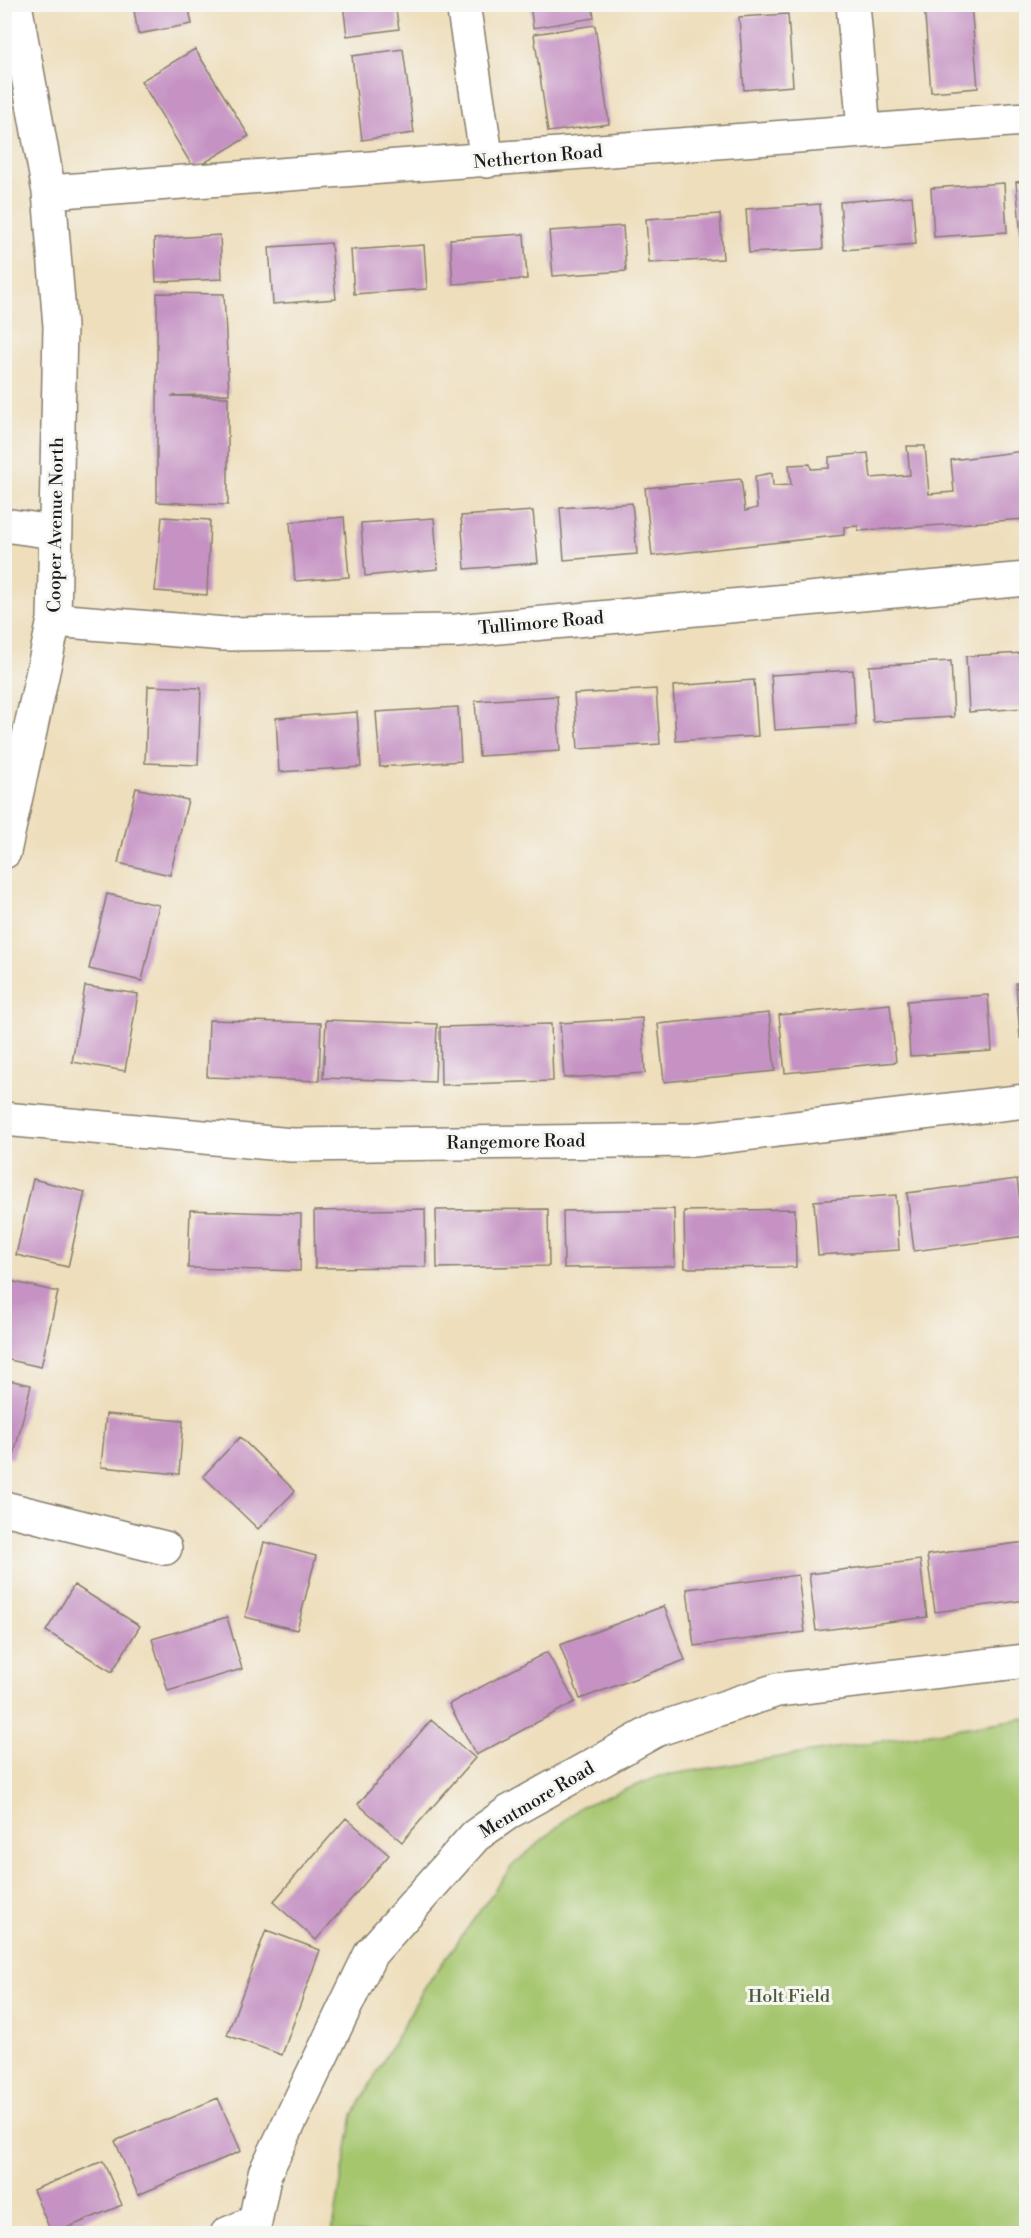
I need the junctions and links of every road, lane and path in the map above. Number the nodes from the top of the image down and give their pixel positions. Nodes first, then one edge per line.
1 (15, 4) edge
2 (463, 4) edge
3 (853, 4) edge
4 (1026, 119) edge
5 (864, 130) junction
6 (487, 161) junction
7 (49, 192) junction
8 (4, 525) edge
9 (54, 532) junction
10 (1026, 579) edge
11 (54, 620) junction
12 (4, 852) edge
13 (1026, 1101) edge
14 (4, 1119) edge
15 (4, 1508) edge
16 (165, 1548) dead end
17 (1026, 1661) edge
18 (247, 2230) edge

1 - 7 street, Cooper Avenue North
2 - 6 street
3 - 5 street
4 - 5 street, Netherton Road
5 - 6 street, Netherton Road
6 - 7 street, Netherton Road
7 - 9 street, Cooper Avenue North
8 - 9 street
9 - 11 street, Cooper Avenue North
10 - 11 street, Tullimore Road
11 - 12 street, Cooper Avenue North
13 - 14 street, Rangemore Road
15 - 16 street
17 - 18 street, Mentmore Road

